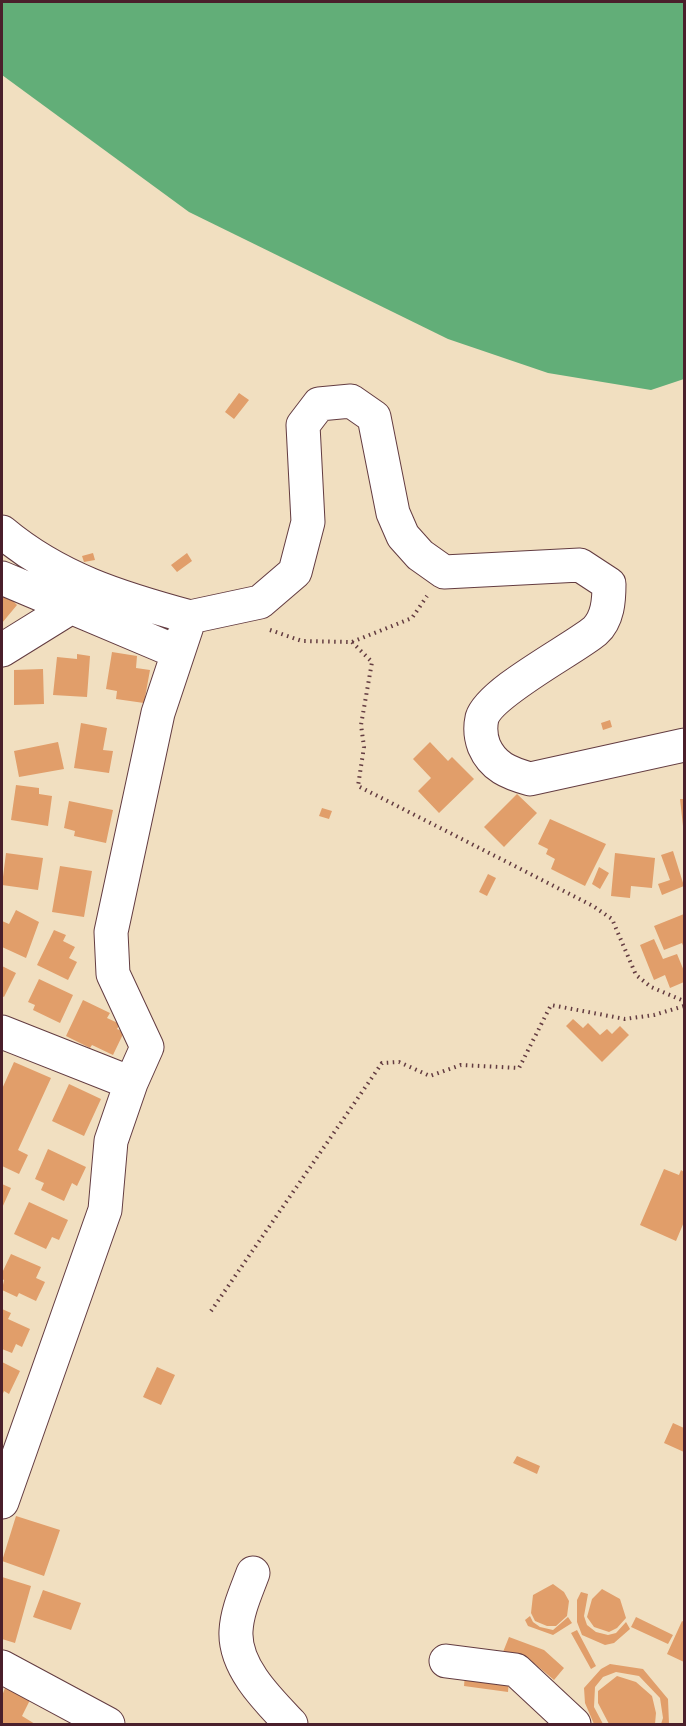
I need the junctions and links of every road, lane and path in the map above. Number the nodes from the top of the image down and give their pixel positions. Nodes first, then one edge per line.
1 (2, 532) edge
2 (444, 572) junction
3 (2, 578) edge
4 (73, 606) junction
5 (238, 607) junction
6 (190, 617) junction
7 (352, 642) junction
8 (2, 650) edge
9 (177, 652) junction
10 (684, 745) edge
11 (684, 1001) edge
12 (684, 1006) edge
13 (3, 1035) edge
14 (130, 1083) junction
15 (211, 1311) dead end
16 (2, 1502) edge
17 (253, 1573) dead end
18 (446, 1661) dead end
19 (2, 1667) edge
20 (108, 1725) edge
21 (291, 1725) edge
22 (574, 1725) edge

1 - 6 street
2 - 5 street
2 - 7 path
2 - 10 street
3 - 4 street
4 - 8 street
4 - 9 street
5 - 6 street
5 - 7 path
6 - 9 street
7 - 11 path
9 - 14 street
12 - 15 path
13 - 14 street
14 - 16 street
17 - 21 street
18 - 22 street
19 - 20 street

